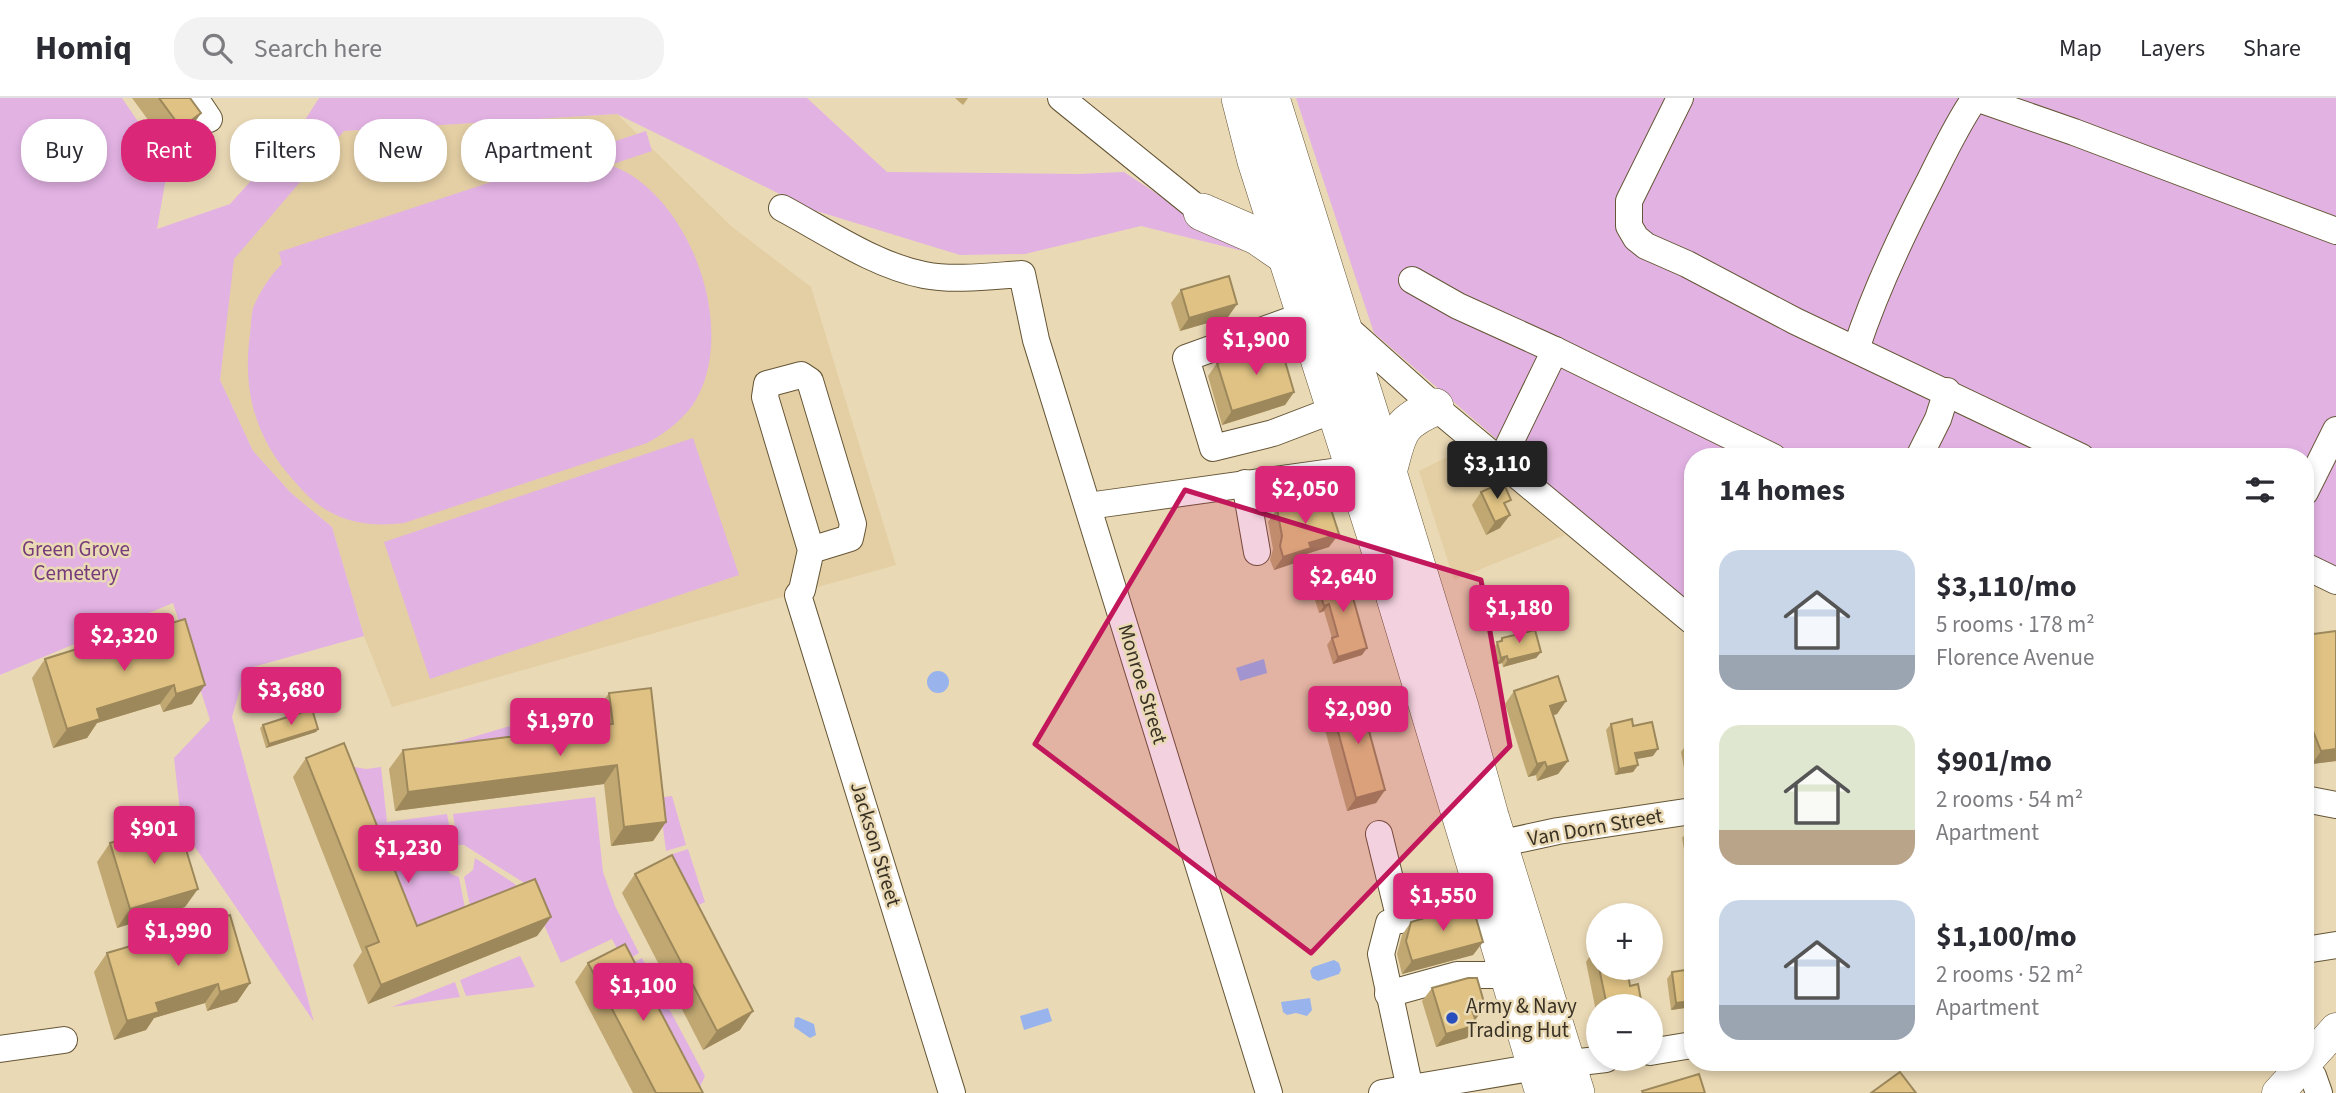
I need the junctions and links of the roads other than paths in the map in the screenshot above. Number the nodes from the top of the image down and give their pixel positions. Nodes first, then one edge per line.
1 (1061, 98) edge
2 (1240, 98) edge
3 (1271, 98) edge
4 (1680, 98) edge
5 (1976, 98) edge
6 (1256, 161) junction
7 (782, 208) dead end
8 (1202, 212) junction
9 (2336, 231) edge
10 (1286, 256) junction
11 (1412, 280) dead end
12 (1305, 315) junction
13 (1342, 323) junction
14 (1856, 349) junction
15 (1555, 351) junction
16 (1947, 391) junction
17 (1435, 407) junction
18 (1336, 410) junction
19 (2336, 430) edge
20 (1213, 447) junction
21 (1754, 448) edge
22 (1924, 448) edge
23 (2063, 448) edge
24 (1501, 461) junction
25 (1371, 470) junction
26 (2314, 474) edge
27 (1245, 483) junction
28 (1215, 487) junction
29 (1088, 506) junction
30 (811, 550) junction
31 (1256, 552) dead end
32 (2314, 570) edge
33 (2336, 581) edge
34 (1684, 614) edge
35 (2314, 801) edge
36 (2336, 805) edge
37 (1684, 812) edge
38 (1379, 834) dead end
39 (1498, 844) junction
40 (1484, 894) junction
41 (1400, 919) junction
42 (2336, 945) edge
43 (2314, 949) edge
44 (1509, 975) junction
45 (1388, 993) junction
46 (2336, 1029) edge
47 (64, 1040) dead end
48 (1684, 1046) edge
49 (0, 1049) edge
50 (1663, 1050) edge
51 (2314, 1054) edge
52 (1586, 1067) edge
53 (2298, 1071) edge
54 (2309, 1071) edge
55 (1556, 1080) edge
56 (1410, 1089) junction
57 (952, 1093) edge
58 (1269, 1093) edge
59 (1382, 1093) edge
60 (2278, 1093) edge
61 (2319, 1093) edge

1 - 8 street
2 - 6 highway
3 - 13 highway
4 - 14 street
5 - 9 street
5 - 14 street
6 - 8 highway
6 - 10 highway
7 - 29 street, Monroe Street
8 - 10 highway
10 - 12 highway
11 - 15 street
12 - 18 highway
12 - 20 street
13 - 17 street
13 - 25 highway
14 - 16 street
15 - 21 street
15 - 24 street
16 - 22 street
16 - 23 street
17 - 24 street
17 - 25 highway
18 - 20 street
18 - 25 highway
19 - 26 street
20 - 28 street
24 - 34 street
25 - 27 street
25 - 39 highway
25 - 40 highway
27 - 28 street
27 - 31 street
28 - 29 street
29 - 58 street, Monroe Street
30 - 30 street
30 - 57 street, Jackson Street
32 - 33 street
35 - 36 street
37 - 39 street, Van Dorn Street
38 - 41 street
39 - 55 highway
40 - 41 street
40 - 44 highway
41 - 45 street
42 - 43 street
44 - 45 street
44 - 55 highway
45 - 56 street
46 - 51 main road
47 - 49 street
48 - 50 street
52 - 55 street
53 - 60 main road
54 - 61 street
55 - 56 street
56 - 59 street

